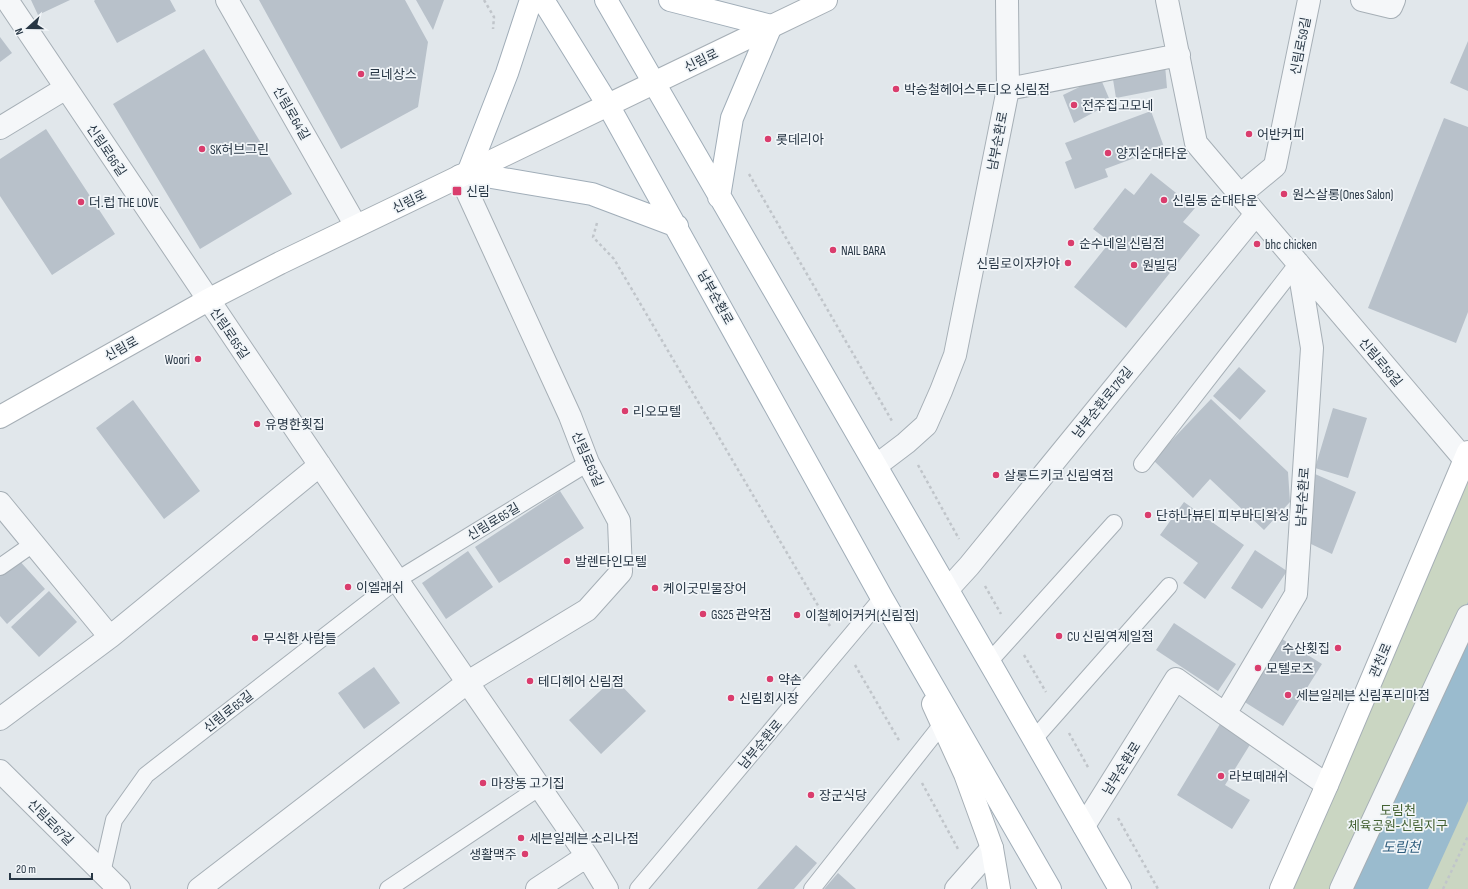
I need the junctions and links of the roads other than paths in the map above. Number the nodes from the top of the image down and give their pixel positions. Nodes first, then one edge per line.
1 (7, 0) edge
2 (227, 0) edge
3 (531, 0) edge
4 (543, 0) edge
5 (606, 0) edge
6 (670, 0) edge
7 (826, 0) edge
8 (1007, 0) edge
9 (1167, 0) edge
10 (1309, 0) edge
11 (1362, 0) edge
12 (1394, 0) edge
13 (771, 26) junction
14 (1179, 55) junction
15 (654, 83) junction
16 (66, 88) junction
17 (1008, 89) junction
18 (608, 105) junction
19 (0, 128) edge
20 (464, 175) junction
21 (1240, 195) junction
22 (719, 197) junction
23 (1256, 214) junction
24 (356, 226) junction
25 (677, 226) junction
26 (1298, 263) junction
27 (208, 300) junction
28 (0, 417) edge
29 (1466, 456) edge
30 (588, 463) junction
31 (1142, 464) dead end
32 (320, 465) junction
33 (877, 465) junction
34 (0, 503) edge
35 (1114, 523) dead end
36 (33, 544) junction
37 (0, 567) edge
38 (397, 580) junction
39 (1169, 586) dead end
40 (948, 589) junction
41 (882, 598) junction
42 (1468, 616) edge
43 (110, 637) junction
44 (989, 662) junction
45 (468, 682) junction
46 (1225, 714) junction
47 (0, 719) edge
48 (943, 723) junction
49 (1034, 739) junction
50 (0, 771) edge
51 (1327, 785) junction
52 (540, 787) junction
53 (1084, 826) junction
54 (992, 848) junction
55 (587, 856) junction
56 (102, 873) junction
57 (118, 889) edge
58 (199, 889) edge
59 (388, 889) edge
60 (537, 889) edge
61 (607, 889) edge
62 (638, 889) edge
63 (812, 889) edge
64 (956, 889) edge
65 (999, 889) edge
66 (1050, 889) edge
67 (1120, 889) edge
68 (1281, 889) edge
69 (1341, 889) edge

1 - 16 street, 신림로66길
2 - 24 street, 신림로64길
3 - 20 main road
4 - 18 main road, 남부순환로
5 - 15 main road
6 - 13 main road
7 - 13 main road, 신림로
8 - 17 street, 남부순환로
9 - 14 street, 신림로59길
10 - 21 street, 신림로59길
11 - 12 street
13 - 15 main road, 신림로
13 - 22 main road
14 - 17 street
14 - 21 street, 신림로59길
15 - 18 main road, 신림로
15 - 22 main road
16 - 19 street
16 - 27 street, 신림로66길
17 - 33 street, 남부순환로
18 - 20 main road, 신림로
18 - 25 main road, 남부순환로
20 - 24 main road, 신림로
20 - 25 main road
20 - 30 street, 신림로63길
21 - 23 street, 신림로59길
22 - 33 main road
23 - 26 street, 신림로59길
23 - 40 street, 남부순환로176길
24 - 27 main road, 신림로
25 - 41 main road, 남부순환로
26 - 29 street, 신림로59길
26 - 31 lane
26 - 46 street, 남부순환로
27 - 28 main road, 신림로
27 - 32 street, 신림로65길
29 - 51 main road, 관천로
30 - 38 lane, 신림로65길
30 - 45 street, 신림로63길
32 - 38 street, 신림로65길
32 - 43 street
33 - 40 main road
34 - 36 street
35 - 44 lane
36 - 37 lane
36 - 43 street
38 - 45 street, 신림로65길
38 - 56 lane, 신림로65길
39 - 49 lane
40 - 44 main road
41 - 48 main road
41 - 62 lane, 남부순환로
41 - 66 main road, 남부순환로
42 - 69 street
43 - 47 street
44 - 49 main road
45 - 52 street, 신림로65길
45 - 58 street
46 - 51 street, 남부순환로
46 - 53 street, 남부순환로
48 - 54 main road
48 - 63 lane
49 - 53 main road
50 - 56 street, 신림로67길
51 - 68 main road, 관천로
52 - 55 street, 신림로65길
52 - 59 lane
53 - 67 main road
54 - 64 street
54 - 65 main road
55 - 60 street
55 - 61 street, 신림로65길
56 - 57 street, 신림로67길

